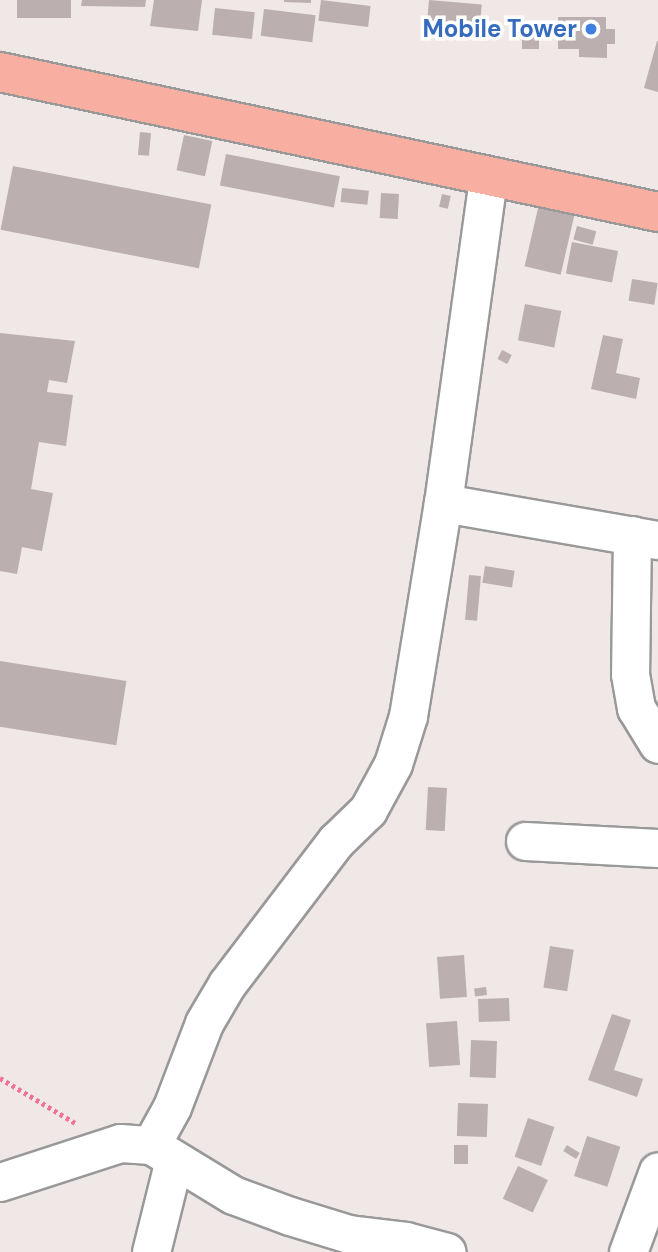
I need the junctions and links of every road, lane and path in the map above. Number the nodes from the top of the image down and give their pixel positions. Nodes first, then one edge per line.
1 (0, 72) edge
2 (488, 177) junction
3 (658, 212) edge
4 (443, 503) junction
5 (645, 538) edge
6 (658, 744) edge
7 (525, 841) dead end
8 (658, 849) edge
9 (0, 1078) edge
10 (148, 1149) junction
11 (658, 1171) edge
12 (0, 1182) edge
13 (641, 1240) edge
14 (379, 1245) edge
15 (151, 1252) edge
16 (447, 1252) edge

1 - 2 main road
2 - 3 main road
2 - 4 street
4 - 5 street
4 - 10 street
5 - 6 street
7 - 8 street
9 - 10 path
10 - 12 street
10 - 14 street
10 - 15 street
11 - 13 street
14 - 16 street

